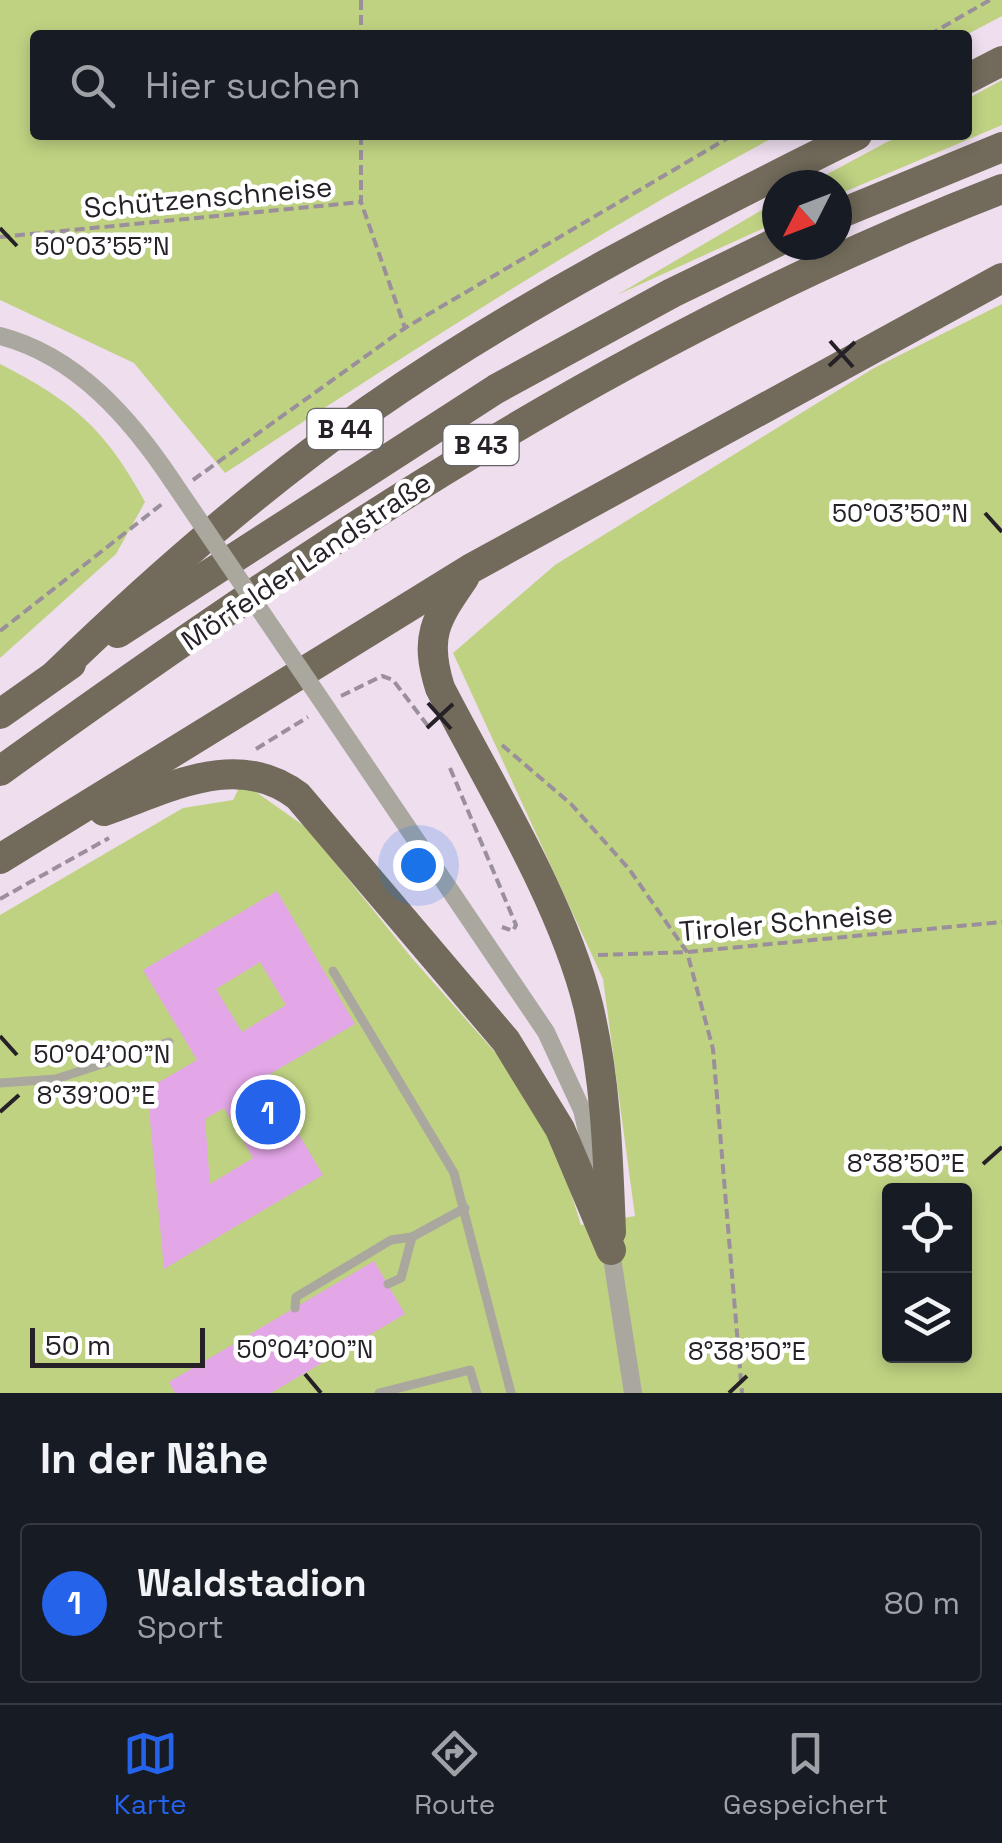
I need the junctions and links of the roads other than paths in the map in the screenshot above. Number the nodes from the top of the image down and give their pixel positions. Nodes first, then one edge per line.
1 (1002, 61) edge
2 (972, 76) edge
3 (847, 140) edge
4 (1002, 147) edge
5 (1002, 188) edge
6 (852, 210) edge
7 (762, 249) edge
8 (1002, 278) edge
9 (0, 336) edge
10 (470, 569) junction
11 (56, 674) junction
12 (0, 714) edge
13 (0, 771) edge
14 (54, 828) junction
15 (0, 859) edge
16 (334, 971) dead end
17 (169, 1042) dead end
18 (0, 1083) edge
19 (464, 1208) junction
20 (412, 1237) junction
21 (611, 1250) junction
22 (388, 1284) dead end
23 (295, 1308) dead end
24 (379, 1393) edge
25 (477, 1393) edge
26 (512, 1393) edge
27 (633, 1393) edge

1 - 2 highway
3 - 11 highway, B 44
4 - 6 highway
5 - 13 highway, Mörfelder Landstraße / B 43
7 - 11 highway, Mörfelder Landstraße / B 43
8 - 10 highway
9 - 21 street, bridge
10 - 14 highway
10 - 21 highway
11 - 12 highway, Mörfelder Landstraße / B 43
14 - 15 highway
14 - 21 highway
16 - 19 lane
17 - 18 lane
19 - 20 lane
19 - 26 lane
20 - 22 lane
20 - 23 lane
21 - 27 street
24 - 25 lane

